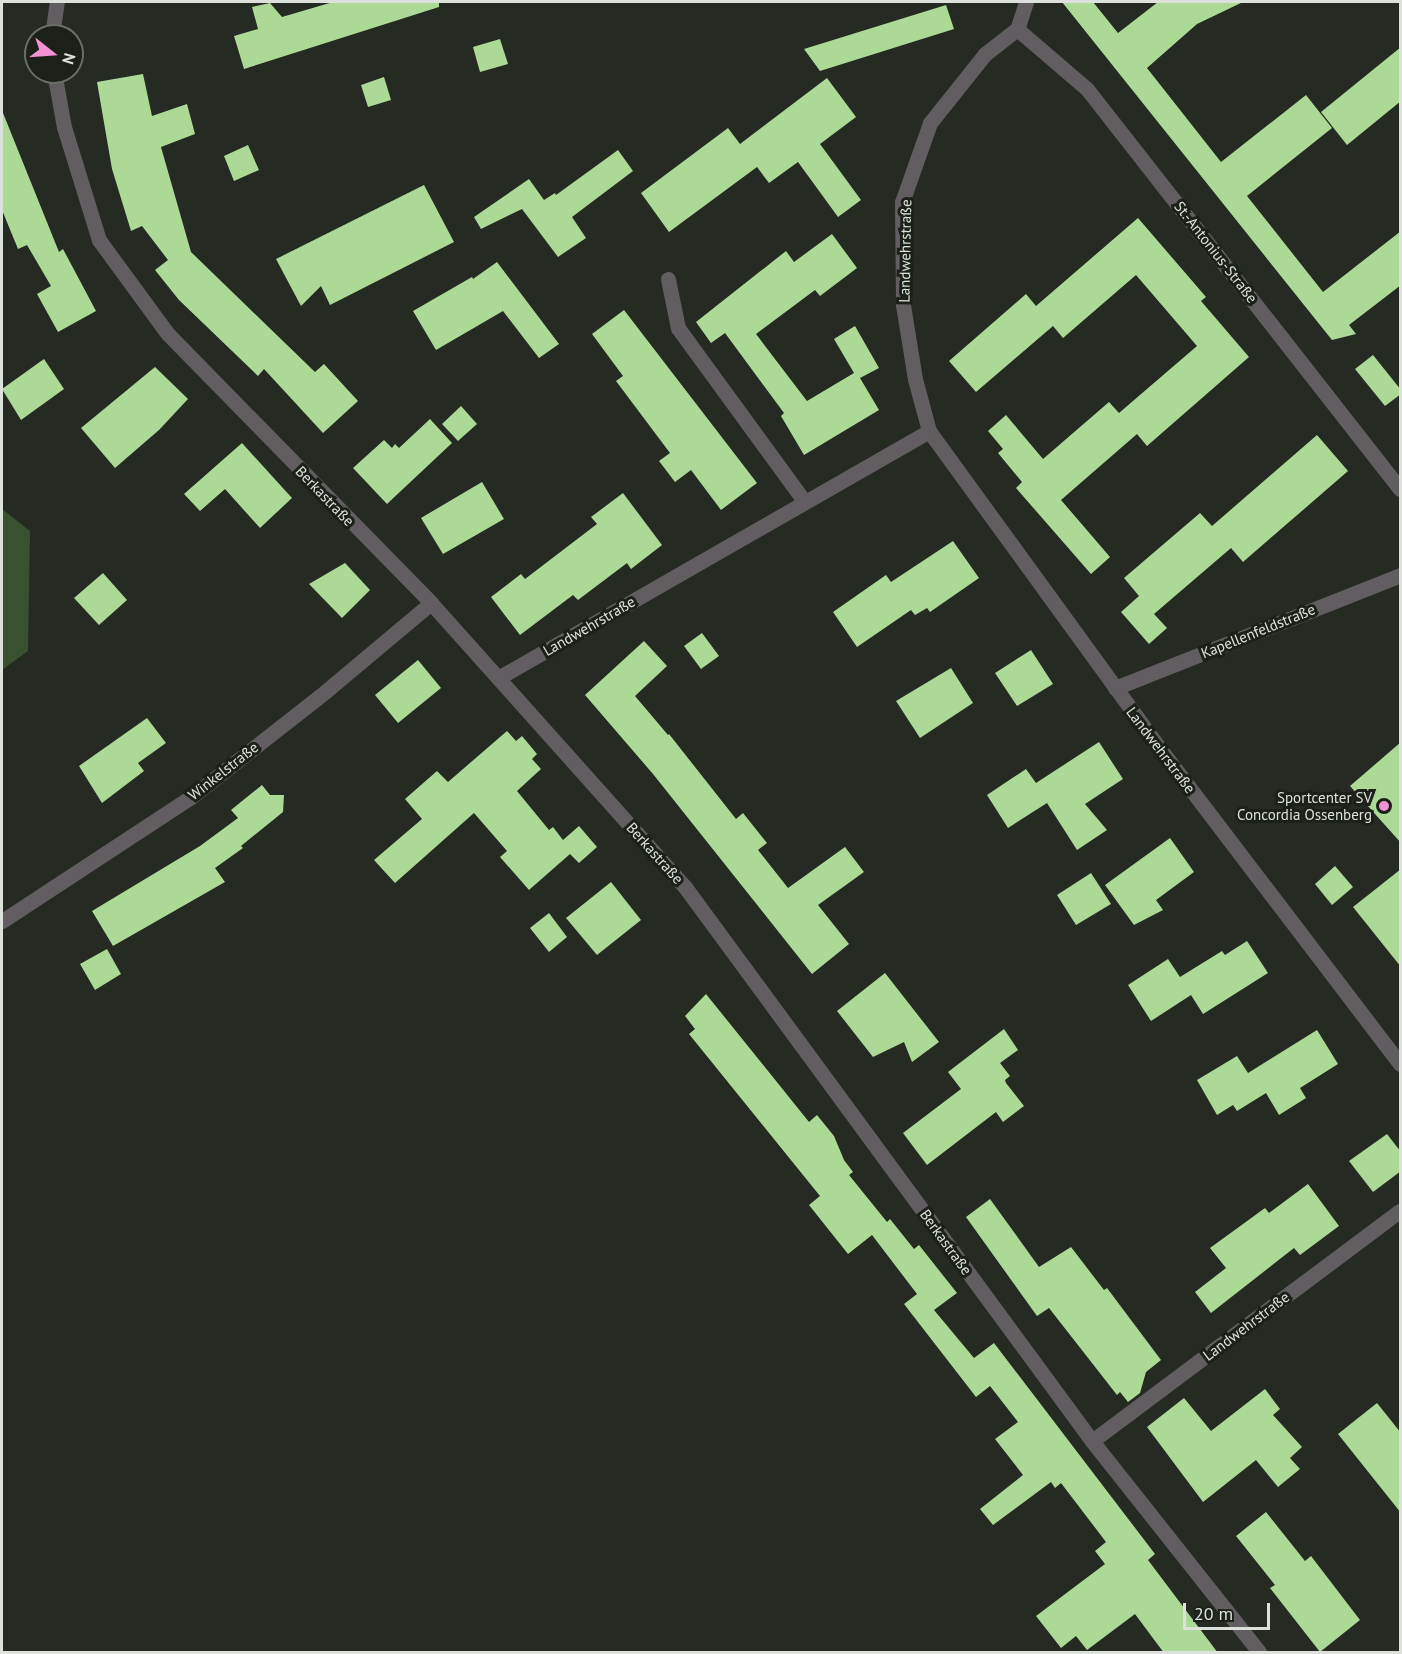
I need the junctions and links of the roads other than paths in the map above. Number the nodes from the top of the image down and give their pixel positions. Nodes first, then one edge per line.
1 (57, 2) edge
2 (1026, 2) edge
3 (54, 24) edge
4 (1017, 28) junction
5 (56, 84) edge
6 (668, 279) dead end
7 (929, 431) junction
8 (1401, 489) edge
9 (805, 502) junction
10 (1401, 575) edge
11 (431, 603) junction
12 (498, 678) junction
13 (1115, 688) junction
14 (2, 921) edge
15 (1401, 1064) edge
16 (1401, 1211) edge
17 (1092, 1441) junction
18 (1259, 1653) edge

1 - 3 street
2 - 4 street
4 - 7 street, Landwehrstraße
4 - 8 street, St.-Antonius-Straße
5 - 11 street, Berkastraße
6 - 9 street
7 - 9 street, Landwehrstraße
7 - 13 street, Landwehrstraße
9 - 12 street, Landwehrstraße
10 - 13 street, Kapellenfeldstraße
11 - 12 street, Berkastraße
11 - 14 street, Winkelstraße
12 - 17 street, Berkastraße
13 - 15 street, Landwehrstraße
16 - 17 street, Landwehrstraße
17 - 18 street, Berkastraße

